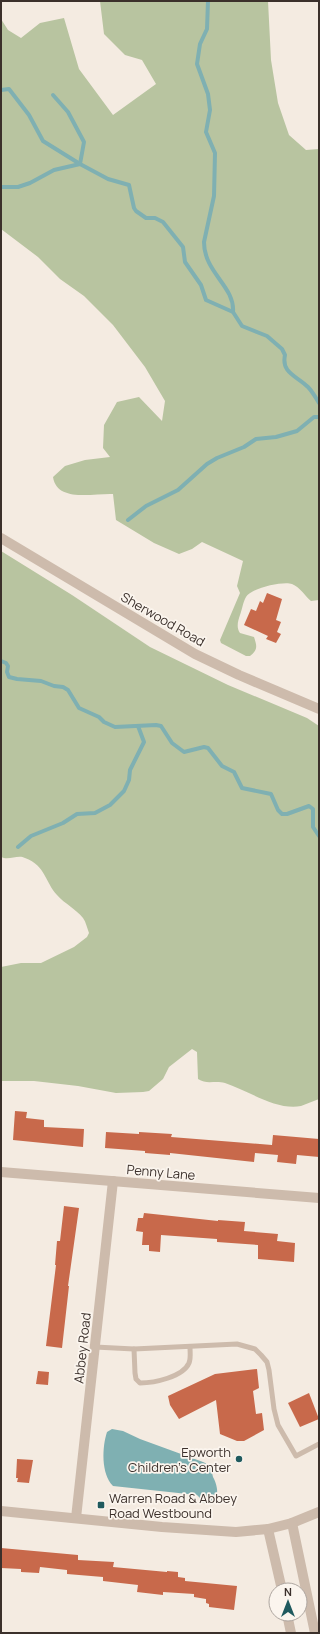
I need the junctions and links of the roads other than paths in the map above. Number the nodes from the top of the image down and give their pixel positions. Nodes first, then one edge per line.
1 (1, 538) edge
2 (319, 709) edge
3 (1, 1172) edge
4 (113, 1181) junction
5 (319, 1198) edge
6 (95, 1346) junction
7 (190, 1346) junction
8 (134, 1349) junction
9 (319, 1444) edge
10 (1, 1511) edge
11 (319, 1512) edge
12 (76, 1518) junction
13 (292, 1523) junction
14 (268, 1529) junction
15 (280, 1582) edge
16 (289, 1622) edge
17 (291, 1633) edge
18 (315, 1633) edge

1 - 2 street, Sherwood Road
3 - 4 street, Penny Lane
4 - 5 street, Penny Lane
4 - 6 street, Abbey Road
6 - 8 lane
6 - 12 street, Abbey Road
7 - 8 lane
7 - 8 lane
7 - 9 lane
10 - 12 street
11 - 13 street
12 - 14 street
13 - 14 street
13 - 18 street
14 - 15 street
16 - 17 street

